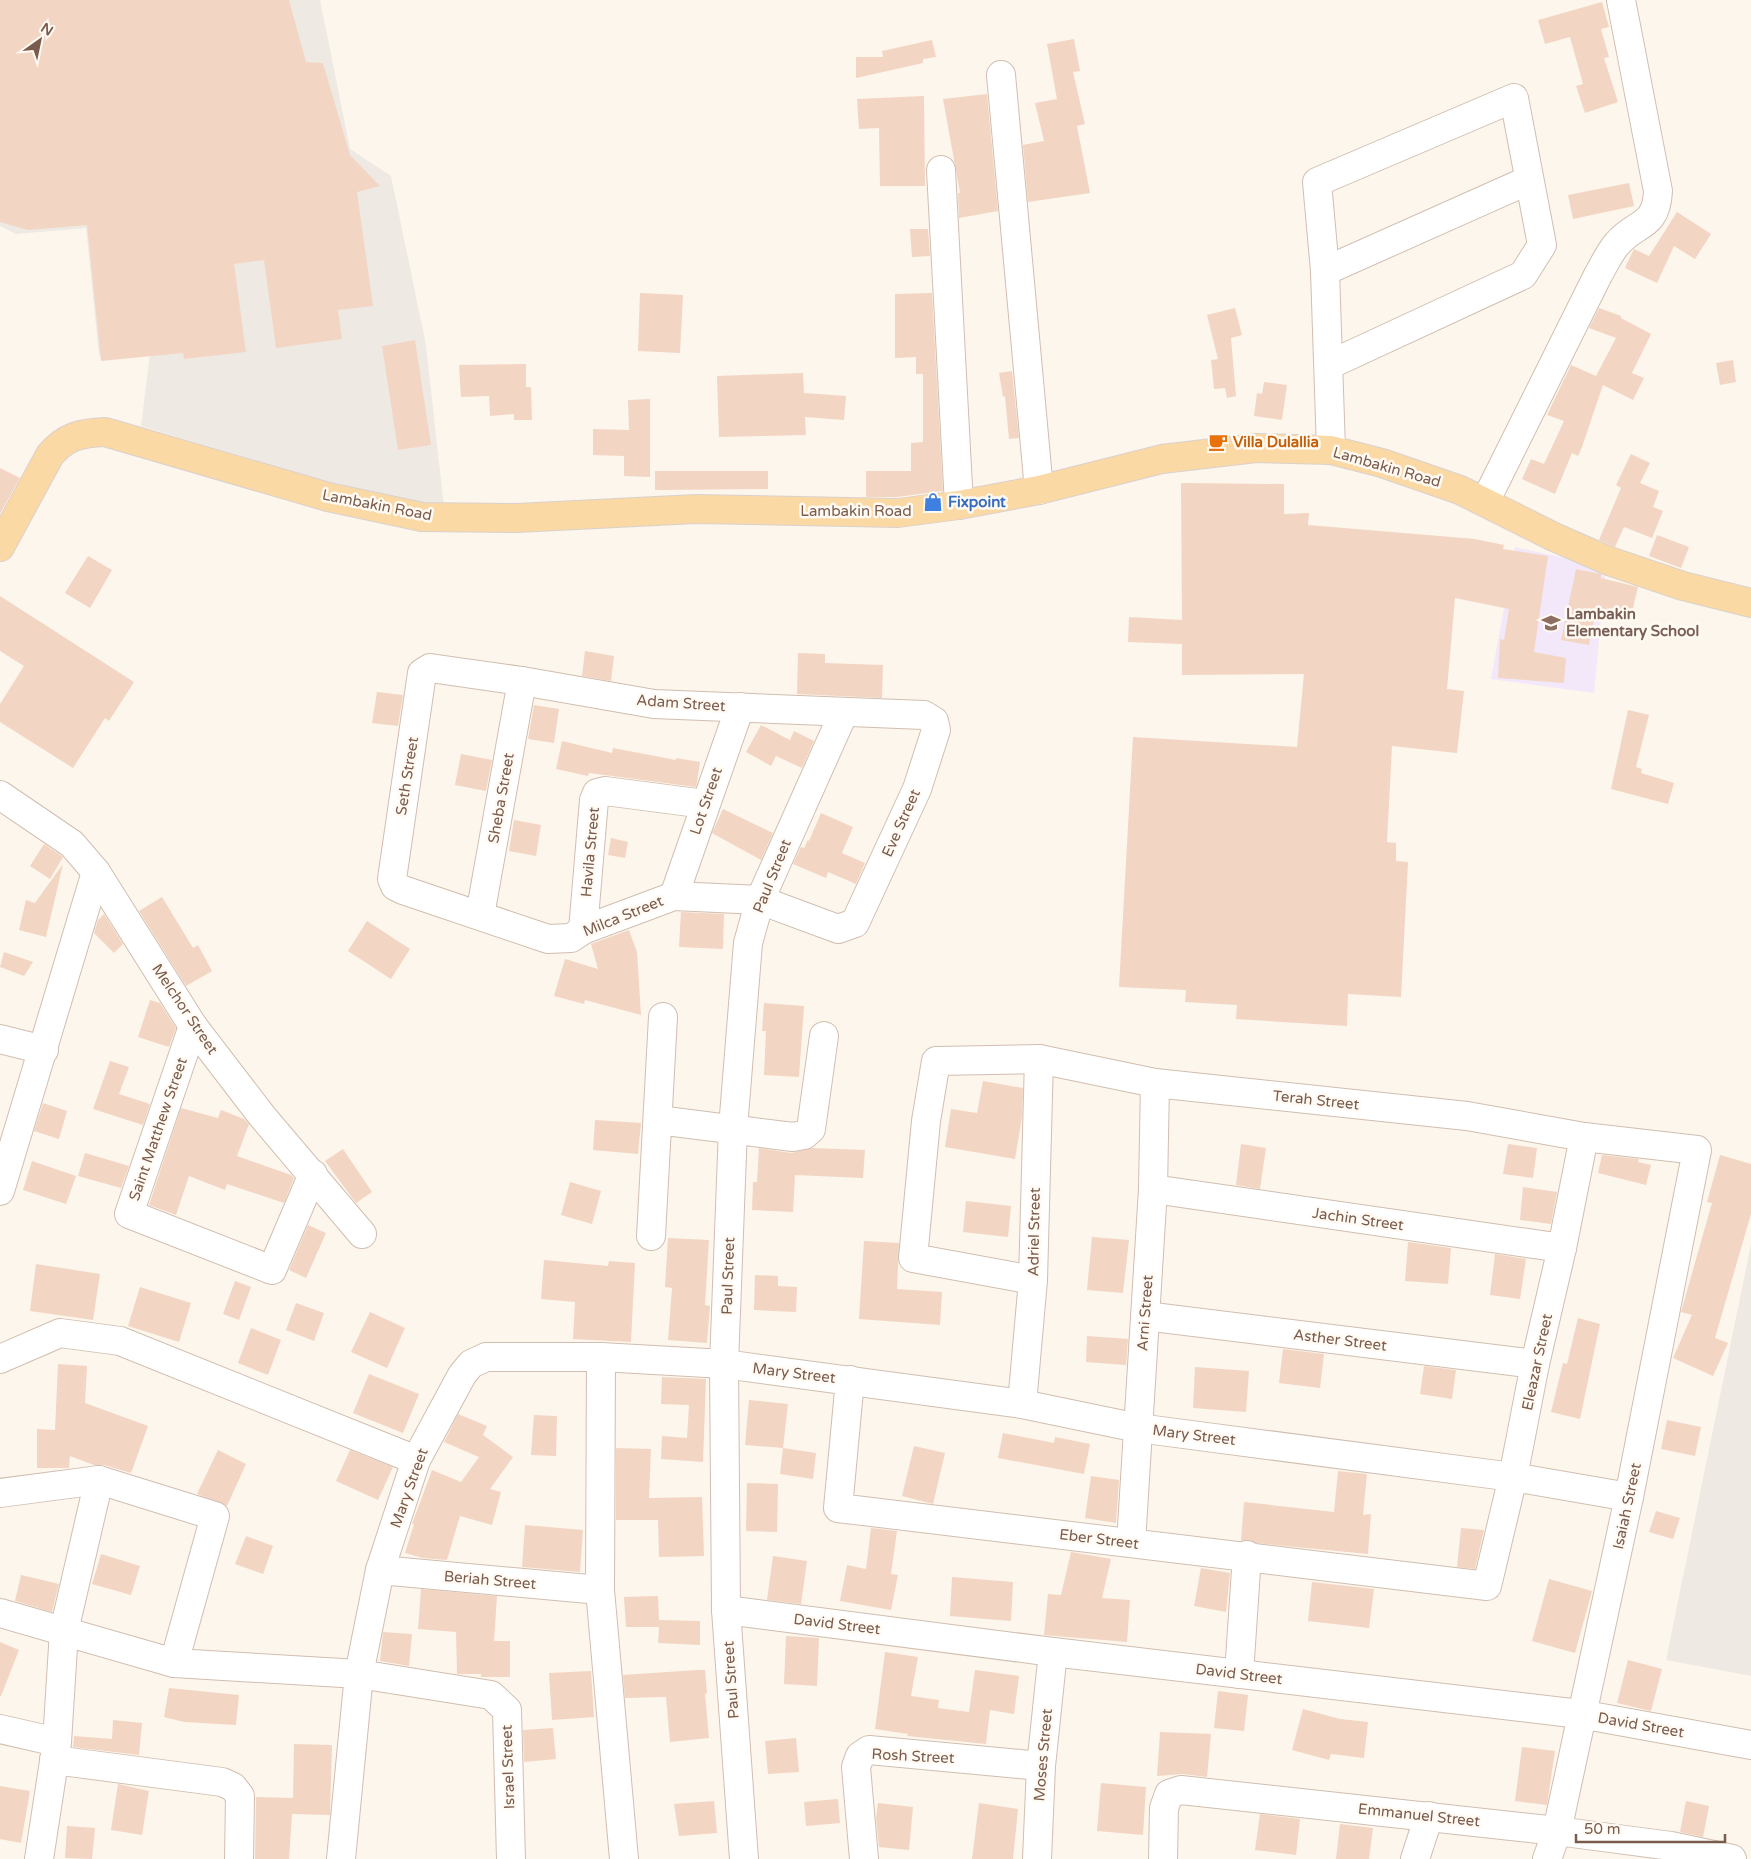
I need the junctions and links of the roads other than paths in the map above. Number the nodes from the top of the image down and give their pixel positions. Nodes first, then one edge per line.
1 (1621, 0) edge
2 (1001, 75) dead end
3 (941, 170) dead end
4 (1529, 180) junction
5 (1325, 271) junction
6 (1330, 365) junction
7 (1330, 450) junction
8 (1039, 490) junction
9 (1485, 502) junction
10 (960, 505) junction
11 (0, 547) edge
12 (1751, 603) edge
13 (430, 668) joint
14 (522, 681) junction
15 (740, 707) junction
16 (844, 712) junction
17 (934, 720) joint
18 (0, 795) edge
19 (705, 804) junction
20 (96, 872) junction
21 (395, 886) joint
22 (674, 896) junction
23 (760, 900) junction
24 (480, 915) junction
25 (855, 923) joint
26 (583, 930) junction
27 (663, 1018) dead end
28 (193, 1026) junction
29 (824, 1036) dead end
30 (0, 1040) edge
31 (44, 1050) junction
32 (1038, 1059) junction
33 (1155, 1083) junction
34 (658, 1120) junction
35 (733, 1128) junction
36 (1584, 1138) junction
37 (1697, 1150) joint
38 (312, 1174) junction
39 (1153, 1190) junction
40 (0, 1191) edge
41 (362, 1234) dead end
42 (651, 1236) dead end
43 (1562, 1248) junction
44 (1033, 1280) junction
45 (1145, 1316) junction
46 (601, 1357) junction
47 (0, 1359) edge
48 (724, 1364) junction
49 (1535, 1364) junction
50 (850, 1380) junction
51 (1022, 1404) junction
52 (1138, 1428) junction
53 (416, 1460) junction
54 (1513, 1477) junction
55 (99, 1480) junction
56 (0, 1493) edge
57 (1629, 1497) junction
58 (1132, 1543) junction
59 (1247, 1555) junction
60 (380, 1570) junction
61 (1487, 1586) joint
62 (600, 1590) junction
63 (726, 1610) junction
64 (0, 1613) edge
65 (64, 1631) junction
66 (1053, 1652) junction
67 (174, 1663) junction
68 (359, 1674) junction
69 (1239, 1674) junction
70 (1580, 1714) junction
71 (0, 1729) edge
72 (1751, 1746) edge
73 (56, 1751) junction
74 (1041, 1766) junction
75 (1429, 1816) junction
76 (1557, 1831) junction
77 (1669, 1852) edge
78 (39, 1859) edge
79 (239, 1859) edge
80 (341, 1859) edge
81 (512, 1859) edge
82 (624, 1859) edge
83 (744, 1859) edge
84 (864, 1859) edge
85 (1037, 1859) edge
86 (1163, 1859) edge
87 (1415, 1859) edge
88 (1547, 1859) edge
89 (1732, 1859) edge

1 - 9 street
2 - 8 street
3 - 10 street
4 - 5 street
4 - 5 street
4 - 6 street
5 - 6 street
6 - 7 street
7 - 8 main road, Lambakin Road
7 - 9 main road, Lambakin Road
8 - 10 main road, Lambakin Road
9 - 12 main road, Lambakin Road
10 - 11 main road, Lambakin Road
13 - 14 street, Adam Street
13 - 21 street, Seth Street
14 - 15 street, Adam Street
14 - 24 street, Sheba Street
15 - 16 street, Adam Street
15 - 19 street, Lot Street
16 - 17 street, Adam Street
16 - 23 street, Paul Street
17 - 25 street, Eve Street
18 - 20 street, Melchor Street
19 - 22 street, Lot Street
19 - 26 street, Havila Street
20 - 28 street, Melchor Street
20 - 31 street
21 - 24 street, Milca Street
22 - 23 street, Milca Street
22 - 26 street, Milca Street
23 - 25 street, Milca Street
23 - 35 street, Paul Street
24 - 26 street, Milca Street
27 - 34 street
28 - 38 street, Melchor Street
28 - 38 street, Saint Matthew Street
29 - 35 street
30 - 31 street
31 - 40 street
32 - 33 street, Terah Street
32 - 44 street, Adriel Street
32 - 44 street, Terah Street
33 - 36 street, Terah Street
33 - 39 street, Arni Street
34 - 35 street
34 - 42 street
35 - 48 street, Paul Street
36 - 37 street, Terah Street
36 - 43 street, Eleazar Street
37 - 57 street, Isaiah Street
38 - 41 street, Melchor Street
39 - 43 street, Jachin Street
39 - 45 street, Arni Street
43 - 49 street, Eleazar Street
44 - 51 street, Adriel Street
45 - 49 street, Asther Street
45 - 52 street, Arni Street
46 - 48 street, Mary Street
46 - 53 street, Mary Street
46 - 62 street
47 - 53 street
48 - 50 street, Mary Street
48 - 63 street, Paul Street
49 - 54 street, Eleazar Street
50 - 51 street, Mary Street
50 - 58 street, Eber Street
51 - 52 street, Mary Street
52 - 54 street, Mary Street
52 - 58 street, Arni Street
53 - 60 street, Mary Street
54 - 57 street, Mary Street
54 - 61 street, Eleazar Street
55 - 56 street
55 - 65 street
55 - 67 street
57 - 70 street, Isaiah Street
58 - 59 street, Eber Street
59 - 61 street, Eber Street
59 - 69 street
60 - 62 street, Beriah Street
60 - 68 street, Mary Street
62 - 82 street
63 - 66 street, David Street
63 - 83 street, Paul Street
64 - 65 street, Israel Street
65 - 67 street, Israel Street
65 - 73 street
66 - 69 street, David Street
66 - 74 street, Moses Street
67 - 68 street, Israel Street
68 - 80 street, Mary Street
68 - 81 street, Israel Street
69 - 70 street, David Street
70 - 72 street, David Street
70 - 76 street, Isaiah Street
71 - 73 street
73 - 78 street
73 - 79 street
74 - 84 street, Rosh Street
74 - 85 street, Moses Street
75 - 76 street, Emmanuel Street
75 - 86 street, Emmanuel Street
75 - 87 street
76 - 77 street, Emmanuel Street
76 - 88 street, Isaiah Street
77 - 89 street, Emmanuel Street

